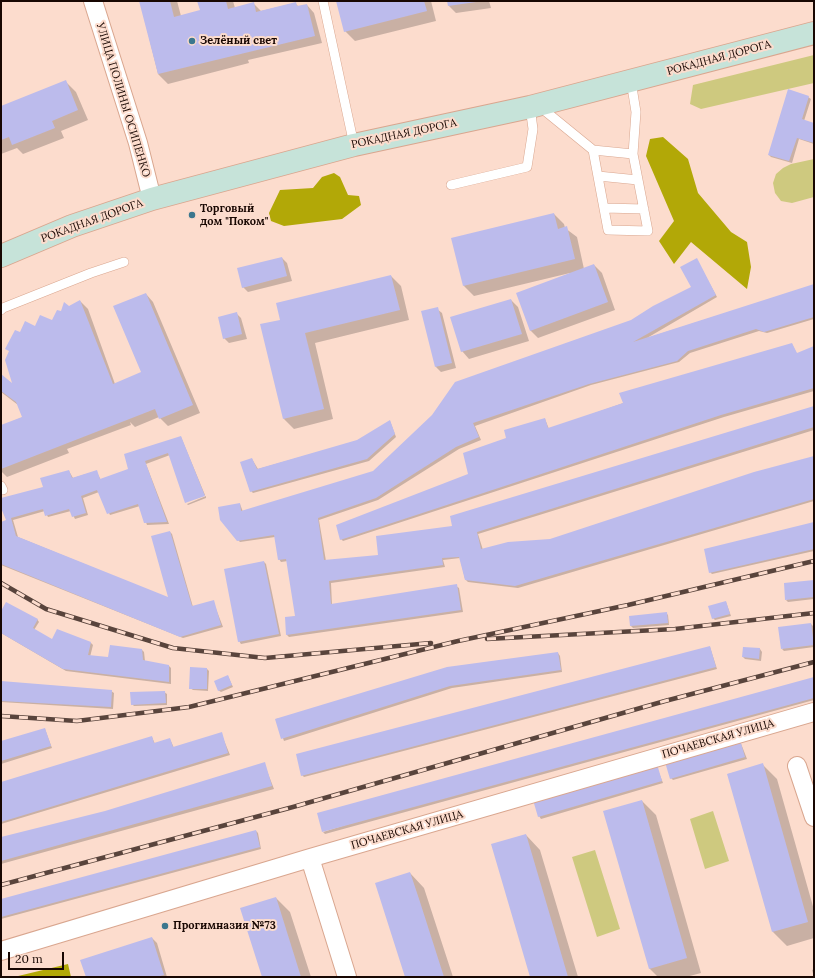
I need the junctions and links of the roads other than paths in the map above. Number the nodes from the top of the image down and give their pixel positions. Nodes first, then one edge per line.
1 (93, 1) edge
2 (323, 1) edge
3 (814, 33) edge
4 (630, 81) junction
5 (534, 106) junction
6 (354, 145) junction
7 (593, 150) junction
8 (633, 154) junction
9 (598, 176) junction
10 (638, 180) junction
11 (451, 185) dead end
12 (152, 199) junction
13 (604, 208) junction
14 (644, 209) junction
15 (1, 256) edge
16 (124, 262) dead end
17 (1, 310) edge
18 (814, 712) edge
19 (798, 766) dead end
20 (814, 816) edge
21 (310, 858) junction
22 (1, 951) edge
23 (347, 977) edge

1 - 12 street, УЛИЦА ПОЛИНЫ ОСИПЕНКО
2 - 6 lane
3 - 4 main road, РОКАДНАЯ ДОРОГА
4 - 5 main road, РОКАДНАЯ ДОРОГА
4 - 8 lane
5 - 6 main road, РОКАДНАЯ ДОРОГА
5 - 7 lane
5 - 11 lane
6 - 12 main road, РОКАДНАЯ ДОРОГА
7 - 8 lane
7 - 9 lane
8 - 10 lane
9 - 10 lane
9 - 13 lane
10 - 14 lane
12 - 15 main road, РОКАДНАЯ ДОРОГА
13 - 14 lane
13 - 14 lane
16 - 17 lane
18 - 21 street, ПОЧАЕВСКАЯ УЛИЦА
19 - 20 street
21 - 22 street, ПОЧАЕВСКАЯ УЛИЦА
21 - 23 street

